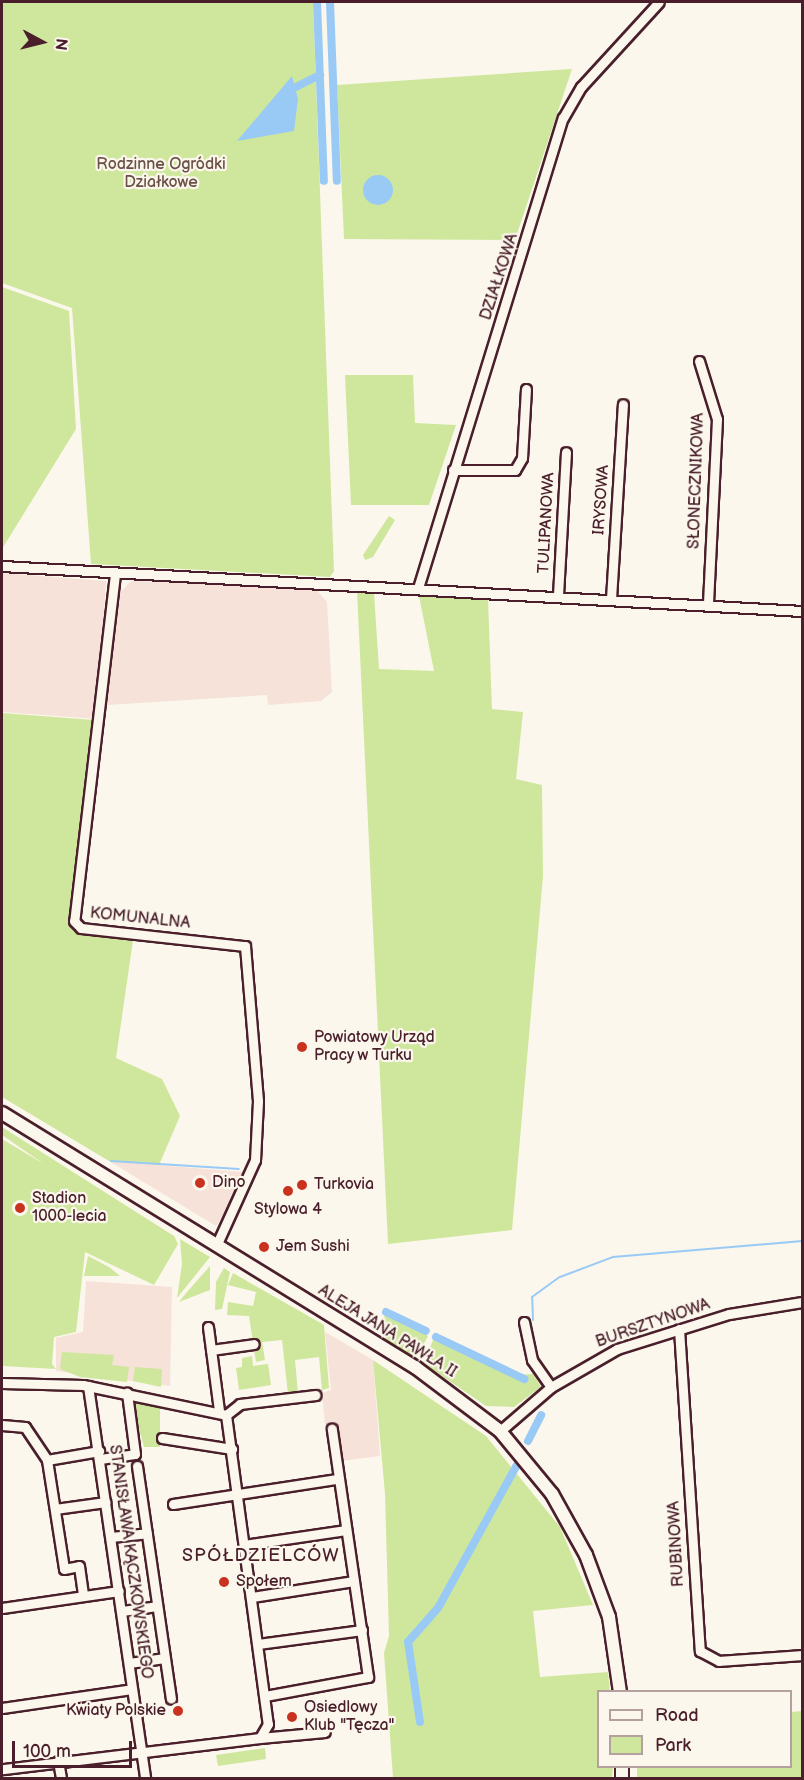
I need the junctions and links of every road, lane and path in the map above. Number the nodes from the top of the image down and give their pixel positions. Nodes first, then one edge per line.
1 (659, 2) edge
2 (699, 361) dead end
3 (526, 389) dead end
4 (623, 404) dead end
5 (566, 452) dead end
6 (453, 470) junction
7 (2, 566) edge
8 (115, 574) junction
9 (413, 588) junction
10 (558, 595) junction
11 (611, 599) junction
12 (708, 605) junction
13 (802, 611) edge
14 (2, 1113) edge
15 (216, 1246) junction
16 (802, 1302) edge
17 (524, 1322) dead end
18 (208, 1327) dead end
19 (679, 1329) junction
20 (254, 1344) dead end
21 (211, 1350) junction
22 (2, 1383) edge
23 (88, 1386) junction
24 (551, 1387) junction
25 (126, 1393) junction
26 (315, 1395) dead end
27 (223, 1413) junction
28 (2, 1425) edge
29 (332, 1429) dead end
30 (500, 1431) junction
31 (162, 1437) dead end
32 (232, 1449) junction
33 (100, 1455) junction
34 (47, 1460) junction
35 (137, 1466) dead end
36 (337, 1479) junction
37 (237, 1493) junction
38 (106, 1502) junction
39 (173, 1504) dead end
40 (54, 1509) junction
41 (346, 1530) junction
42 (147, 1533) junction
43 (111, 1537) junction
44 (244, 1545) junction
45 (354, 1581) junction
46 (119, 1591) junction
47 (83, 1596) junction
48 (252, 1597) junction
49 (158, 1606) junction
50 (2, 1608) edge
51 (122, 1611) junction
52 (362, 1630) junction
53 (258, 1644) junction
54 (802, 1655) edge
55 (165, 1658) junction
56 (129, 1663) junction
57 (132, 1689) junction
58 (620, 1690) edge
59 (265, 1696) junction
60 (171, 1699) dead end
61 (2, 1708) edge
62 (325, 1732) dead end
63 (260, 1738) junction
64 (141, 1751) junction
65 (58, 1761) junction
66 (2, 1769) edge
67 (61, 1779) edge
68 (145, 1779) edge

1 - 6 street, DZIAŁKOWA
2 - 12 street, SŁONECZNIKOWA
3 - 6 street
4 - 11 street, IRYSOWA
5 - 10 street, TULIPANOWA
6 - 9 street, DZIAŁKOWA
7 - 8 street
8 - 9 street
8 - 15 street, KOMUNALNA
9 - 10 street
10 - 11 street
11 - 12 street
12 - 13 street
14 - 15 main road, ALEJA JANA PAWŁA II
15 - 30 main road, ALEJA JANA PAWŁA II
16 - 19 street, BURSZTYNOWA
17 - 24 street
18 - 21 street
19 - 24 street, BURSZTYNOWA
19 - 54 street, RUBINOWA
20 - 21 street
21 - 27 street
22 - 23 street
23 - 25 street
23 - 33 street, STANISŁAWA KĄCZKOWSKIEGO
24 - 30 street, BURSZTYNOWA
25 - 27 street
25 - 33 street
26 - 27 street
27 - 32 street
28 - 34 street
29 - 36 street
30 - 58 main road, ALEJA JANA PAWŁA II
31 - 32 street
32 - 37 street
33 - 34 street
33 - 38 street, STANISŁAWA KĄCZKOWSKIEGO
34 - 40 street
35 - 42 street
36 - 37 street
36 - 41 street
37 - 39 street
37 - 44 street
38 - 40 street
38 - 43 street, STANISŁAWA KĄCZKOWSKIEGO
40 - 47 street
41 - 44 street
41 - 45 street
42 - 43 street
42 - 49 street
43 - 46 street, STANISŁAWA KĄCZKOWSKIEGO
44 - 48 street
45 - 48 street
45 - 52 street
46 - 47 street
46 - 51 street, STANISŁAWA KĄCZKOWSKIEGO
47 - 50 street
48 - 53 street
49 - 51 street
49 - 55 street
51 - 56 street, STANISŁAWA KĄCZKOWSKIEGO
52 - 53 street
52 - 59 street
53 - 59 street
55 - 56 street
55 - 60 street
56 - 57 street, STANISŁAWA KĄCZKOWSKIEGO
57 - 61 street
57 - 64 street, STANISŁAWA KĄCZKOWSKIEGO
59 - 63 street
62 - 63 street
63 - 64 street
64 - 65 street
64 - 68 street, STANISŁAWA KĄCZKOWSKIEGO
65 - 66 street
65 - 67 street

